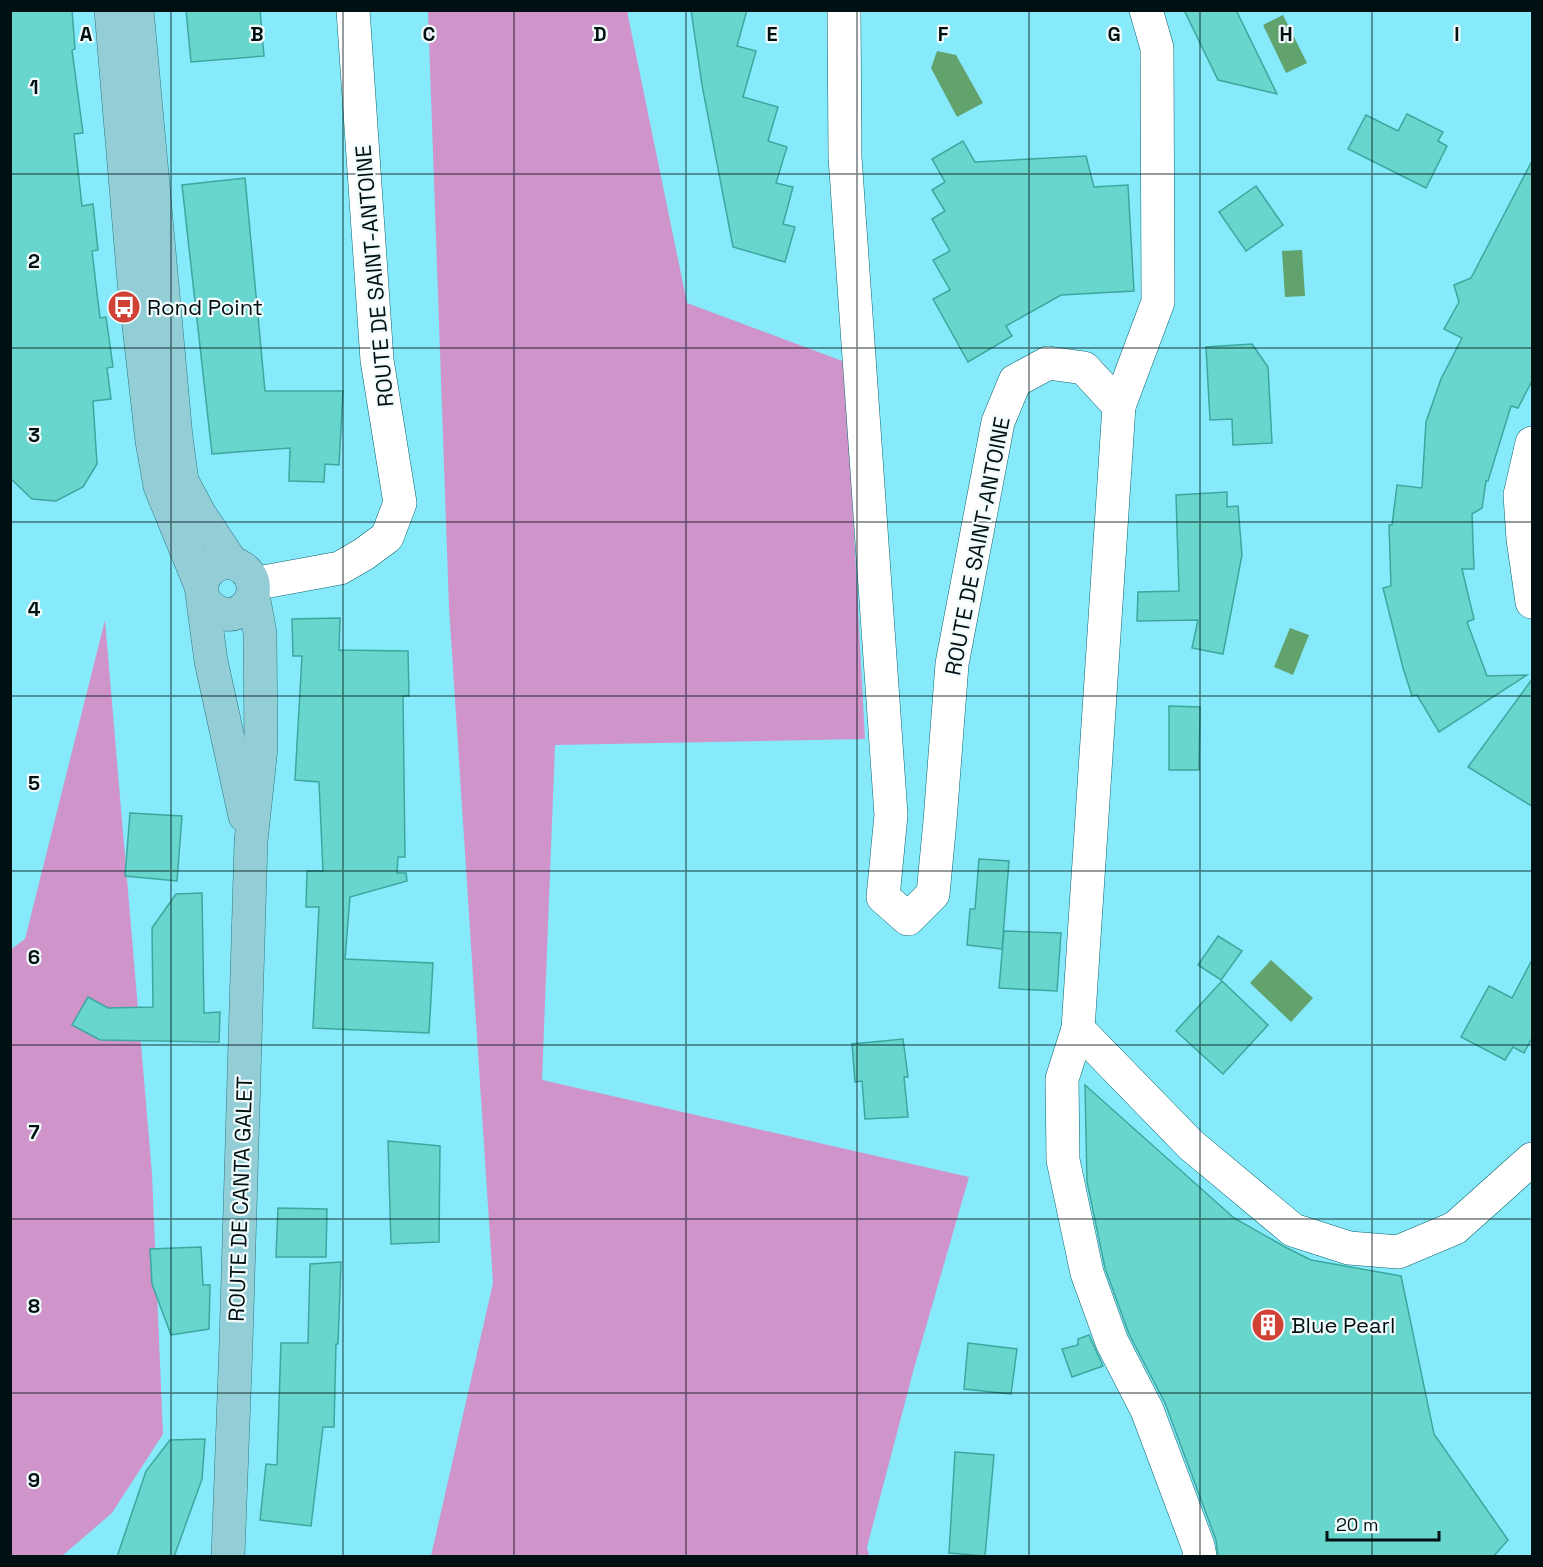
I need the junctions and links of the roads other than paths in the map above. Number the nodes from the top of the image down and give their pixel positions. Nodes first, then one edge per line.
1 (111, 10) edge
2 (137, 10) edge
3 (353, 10) edge
4 (844, 10) edge
5 (1146, 10) edge
6 (1119, 406) junction
7 (1533, 443) edge
8 (246, 581) junction
9 (202, 592) junction
10 (1533, 602) edge
11 (251, 841) junction
12 (1078, 1029) junction
13 (1533, 1159) edge
14 (228, 1557) edge
15 (1200, 1557) edge

1 - 9 main road, ROUTE DE CANTA GALET
2 - 8 main road
3 - 8 street, ROUTE DE SAINT-ANTOINE
4 - 6 street, ROUTE DE SAINT-ANTOINE
5 - 6 street
6 - 12 street
7 - 10 street
8 - 9 main road
8 - 9 main road
8 - 11 main road, ROUTE DE CANTA GALET
9 - 11 main road, ROUTE DE CANTA GALET
11 - 14 main road, ROUTE DE CANTA GALET
12 - 13 street
12 - 15 street

